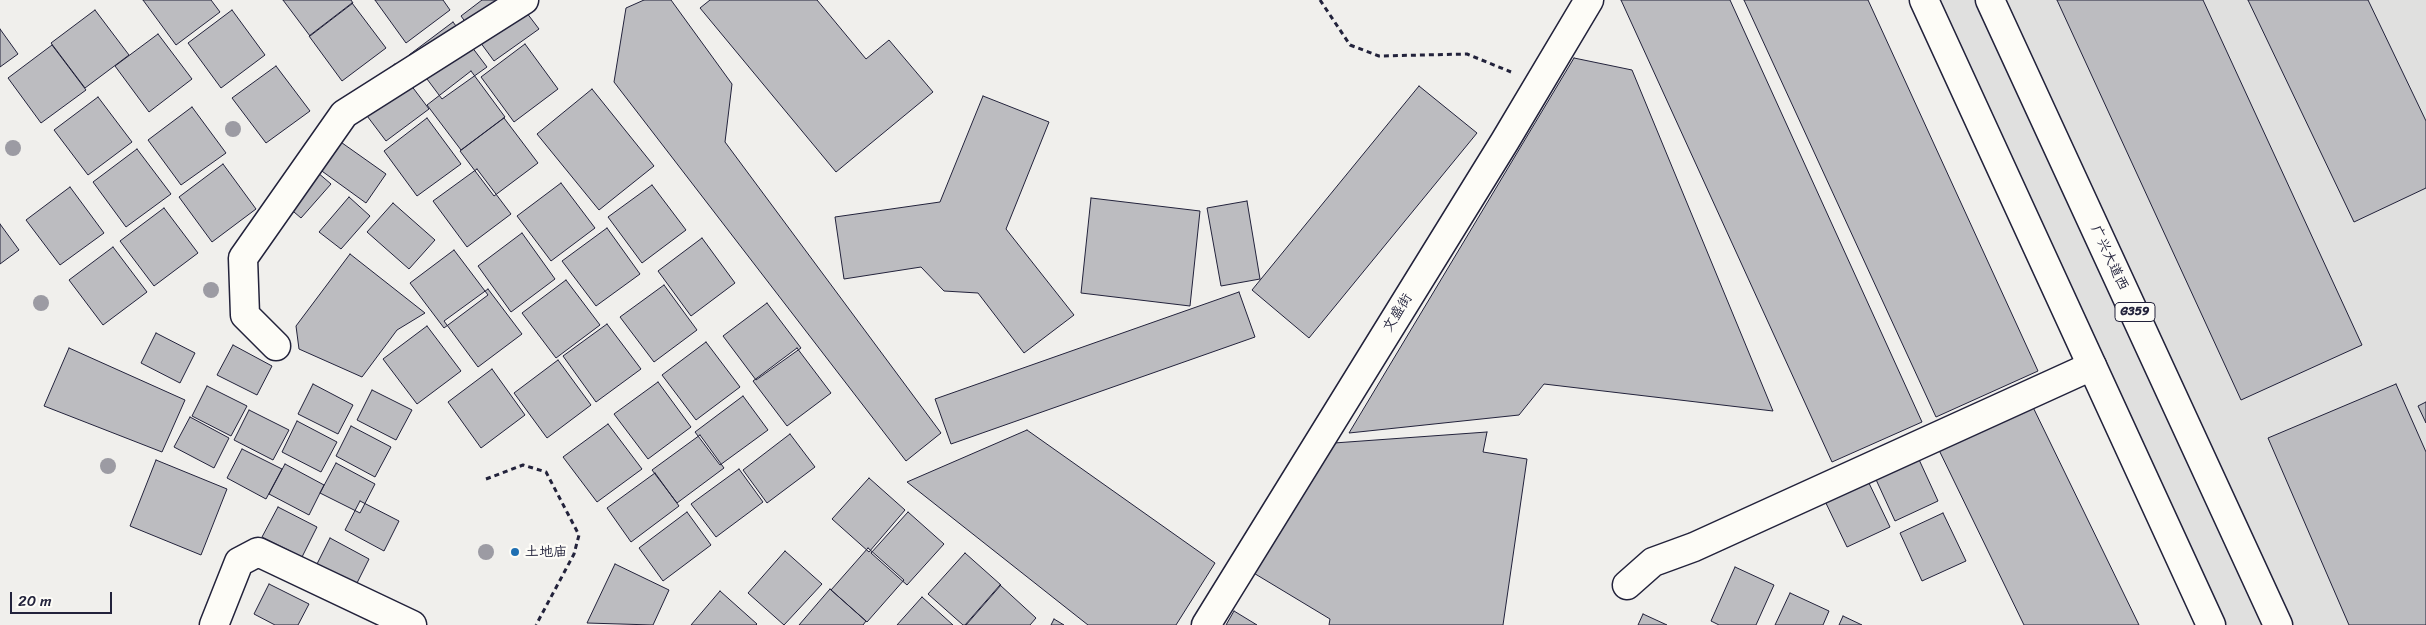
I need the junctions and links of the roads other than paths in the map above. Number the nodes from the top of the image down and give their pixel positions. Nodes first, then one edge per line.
1 (524, 0) edge
2 (1589, 0) edge
3 (1924, 0) edge
4 (1990, 0) edge
5 (276, 346) dead end
6 (2092, 366) junction
7 (1627, 585) dead end
8 (214, 625) edge
9 (412, 625) edge
10 (1206, 625) edge
11 (2211, 625) edge
12 (2278, 625) edge

1 - 5 main road
2 - 10 main road, 文盛街
3 - 6 main road
4 - 12 main road, 广兴大道西 / G359
6 - 7 main road
6 - 11 main road
8 - 9 main road

